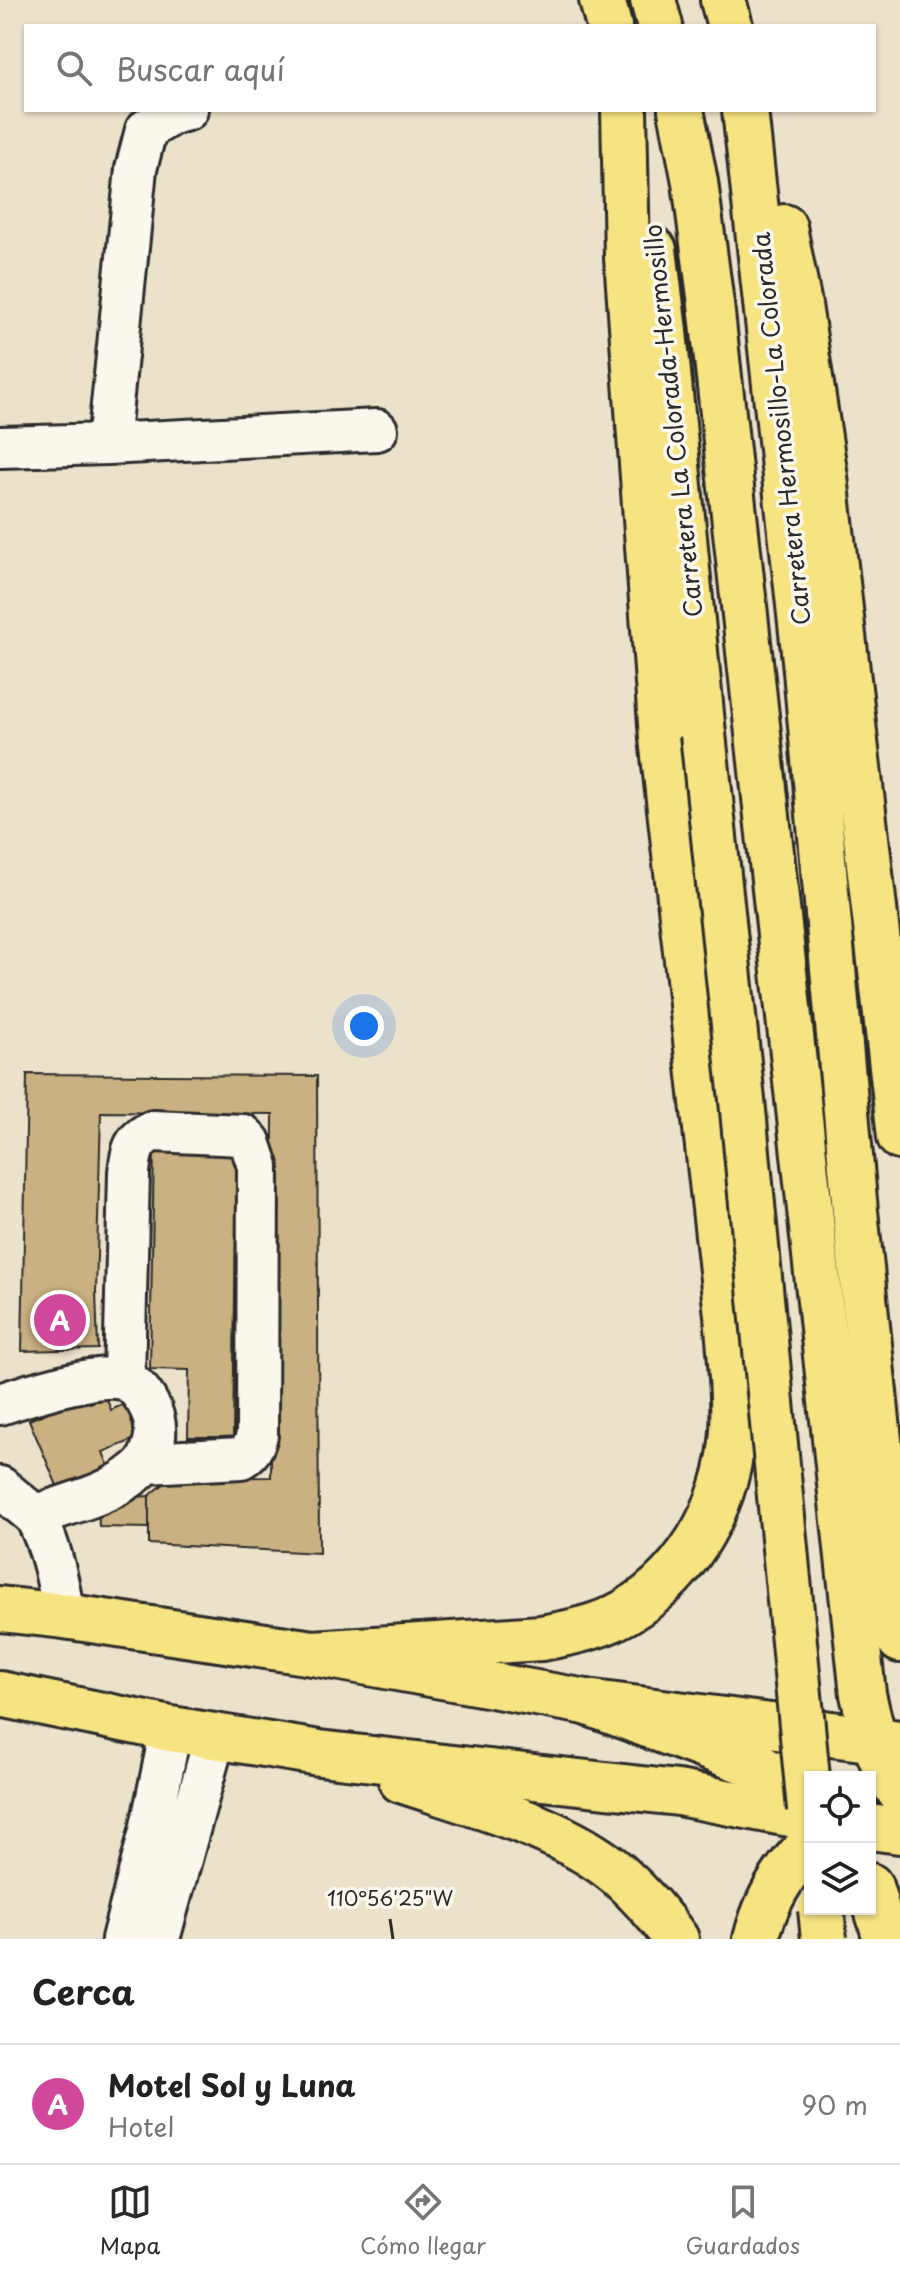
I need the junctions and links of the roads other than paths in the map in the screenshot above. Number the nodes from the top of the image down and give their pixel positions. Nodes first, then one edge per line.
1 (602, 0) edge
2 (653, 0) edge
3 (723, 0) edge
4 (608, 24) edge
5 (659, 24) edge
6 (729, 24) edge
7 (182, 112) edge
8 (627, 112) edge
9 (628, 112) edge
10 (681, 112) edge
11 (745, 112) edge
12 (758, 112) edge
13 (377, 430) dead end
14 (108, 444) junction
15 (0, 447) edge
16 (900, 1137) edge
17 (124, 1379) junction
18 (0, 1404) edge
19 (146, 1463) junction
20 (0, 1487) edge
21 (35, 1516) junction
22 (0, 1609) edge
23 (64, 1616) junction
24 (900, 1640) edge
25 (313, 1653) junction
26 (0, 1694) edge
27 (586, 1702) junction
28 (171, 1729) junction
29 (215, 1736) junction
30 (886, 1740) edge
31 (319, 1753) junction
32 (806, 1771) edge
33 (900, 1792) edge
34 (804, 1794) edge
35 (900, 1805) edge
36 (876, 1811) edge
37 (804, 1817) edge
38 (876, 1828) edge
39 (900, 1831) edge
40 (804, 1852) edge
41 (876, 1906) edge
42 (822, 1915) edge
43 (122, 1939) edge
44 (159, 1939) edge
45 (676, 1939) edge
46 (756, 1939) edge
47 (797, 1939) edge
48 (824, 1939) edge
49 (839, 1939) edge
50 (886, 1939) edge

1 - 4 main road
2 - 5 main road
3 - 6 main road
7 - 14 lane
8 - 25 main road
9 - 32 main road, Carretera La Colorada-Hermosillo, bridge
10 - 30 main road
11 - 24 main road, Carretera Hermosillo-La Colorada
12 - 16 main road
13 - 14 lane
14 - 15 lane
17 - 18 lane
17 - 19 lane
17 - 19 lane
19 - 21 lane
20 - 21 lane
21 - 23 lane
22 - 23 main road
23 - 25 main road
25 - 27 main road
26 - 28 main road
27 - 30 main road
27 - 34 main road
28 - 29 main road
28 - 43 lane
29 - 31 main road
29 - 44 lane
30 - 33 main road
31 - 37 main road
31 - 45 main road
35 - 36 main road
38 - 39 main road
40 - 46 main road
41 - 50 main road
42 - 48 main road, bridge
47 - 49 main road

